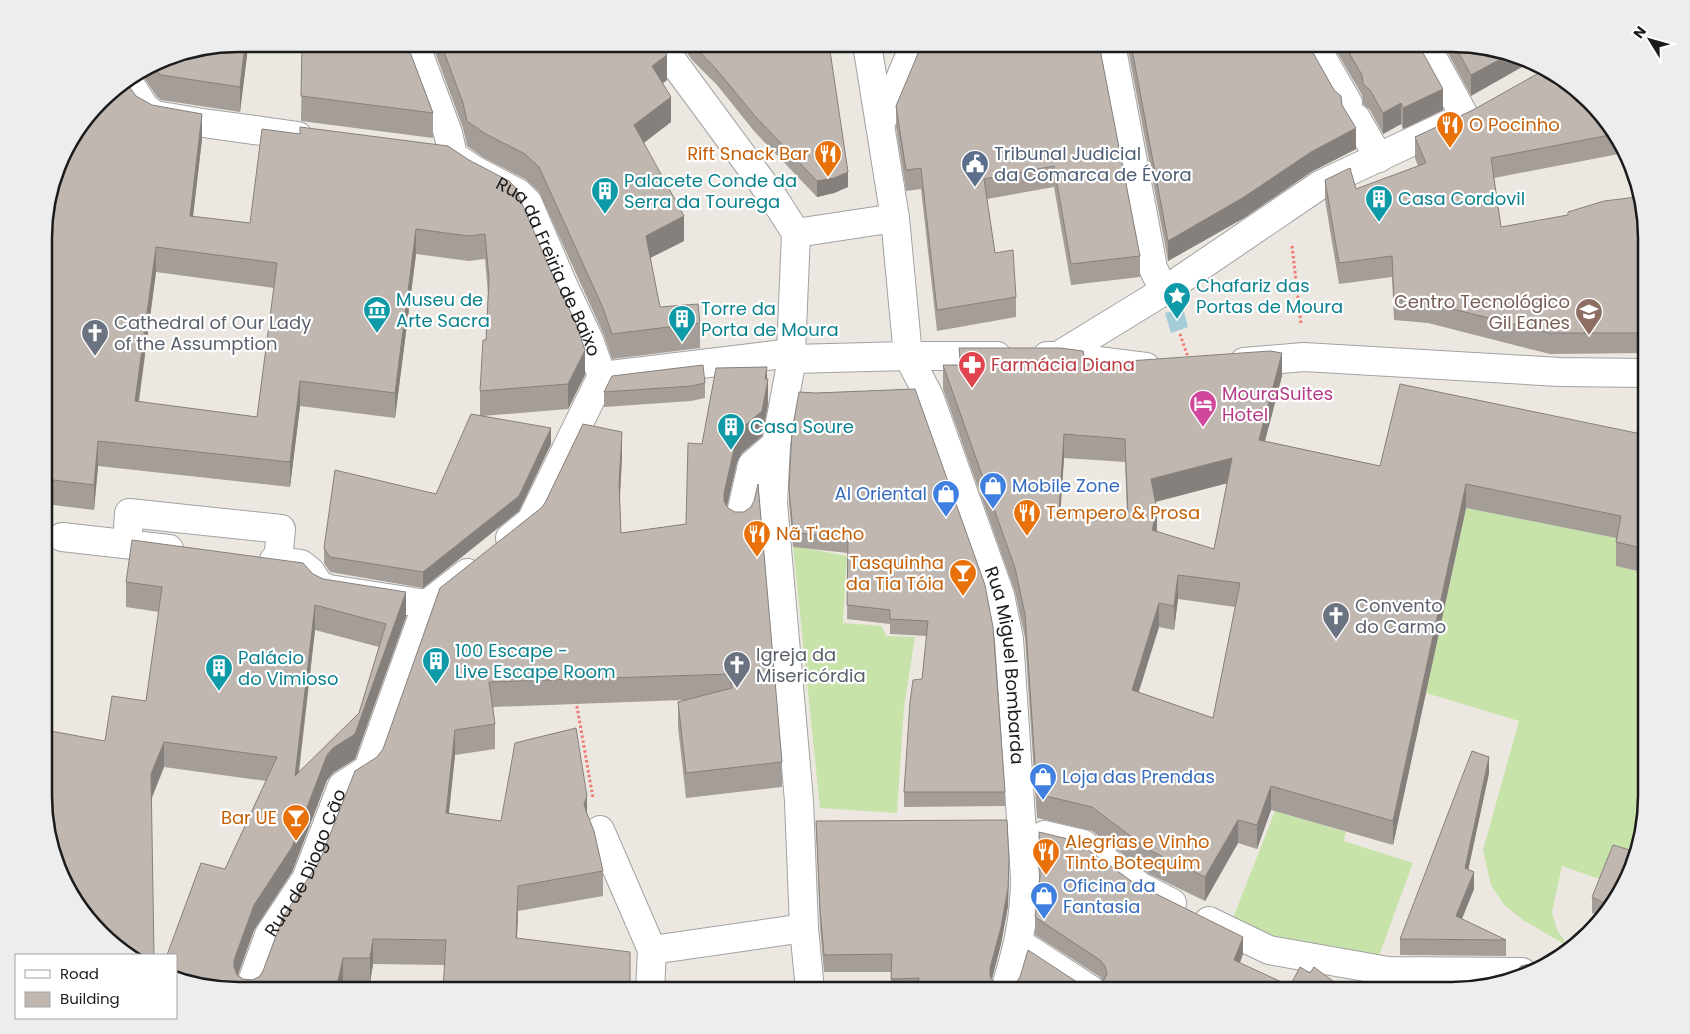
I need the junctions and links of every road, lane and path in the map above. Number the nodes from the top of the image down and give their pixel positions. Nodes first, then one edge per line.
1 (417, 52) edge
2 (666, 52) edge
3 (868, 52) edge
4 (912, 52) edge
5 (1112, 52) edge
6 (1319, 52) edge
7 (1429, 52) edge
8 (131, 86) edge
9 (1490, 103) edge
10 (1465, 117) junction
11 (880, 125) junction
12 (325, 140) edge
13 (423, 154) edge
14 (453, 156) junction
15 (1379, 158) junction
16 (1288, 207) junction
17 (895, 218) junction
18 (796, 233) junction
19 (1164, 291) junction
20 (1180, 334) dead end
21 (791, 356) junction
22 (908, 356) junction
23 (1058, 356) junction
24 (1304, 357) junction
25 (1219, 364) edge
26 (1190, 366) joint
27 (1638, 373) edge
28 (602, 376) junction
29 (776, 444) junction
30 (739, 522) edge
31 (62, 537) dead end
32 (127, 544) junction
33 (193, 552) edge
34 (250, 558) edge
35 (278, 561) junction
36 (427, 604) junction
37 (576, 700) edge
38 (799, 812) junction
39 (827, 823) edge
40 (1014, 825) junction
41 (600, 830) joint
42 (804, 928) junction
43 (1019, 942) junction
44 (652, 950) junction
45 (1511, 972) edge
46 (252, 982) edge
47 (650, 982) edge
48 (809, 982) edge
49 (1007, 982) edge
50 (1079, 982) edge

1 - 14 street
2 - 18 street
3 - 11 street
4 - 11 street
5 - 19 street
6 - 15 street
7 - 10 street
8 - 12 street
9 - 10 street
10 - 15 street
11 - 17 street
13 - 14 street
14 - 28 street, Rua da Freiria de Baixo
15 - 16 street
16 - 19 street
16 - 24 path
17 - 18 street
17 - 22 street
18 - 21 street
19 - 23 street
20 - 26 path
21 - 22 street
21 - 28 street
21 - 29 street
22 - 23 street
22 - 40 street, Rua Miguel Bombarda
23 - 26 street
24 - 25 street
24 - 27 street
28 - 36 street
29 - 30 street
29 - 38 street
31 - 32 street
32 - 33 street
32 - 35 street
34 - 35 street
35 - 36 street
36 - 46 street, Rua de Diogo Cão
37 - 41 path
38 - 39 street
38 - 42 street
40 - 43 street, Rua Miguel Bombarda
40 - 45 street
41 - 44 street
42 - 44 street
42 - 48 street
43 - 49 street, Rua Miguel Bombarda
43 - 50 street
44 - 47 street

